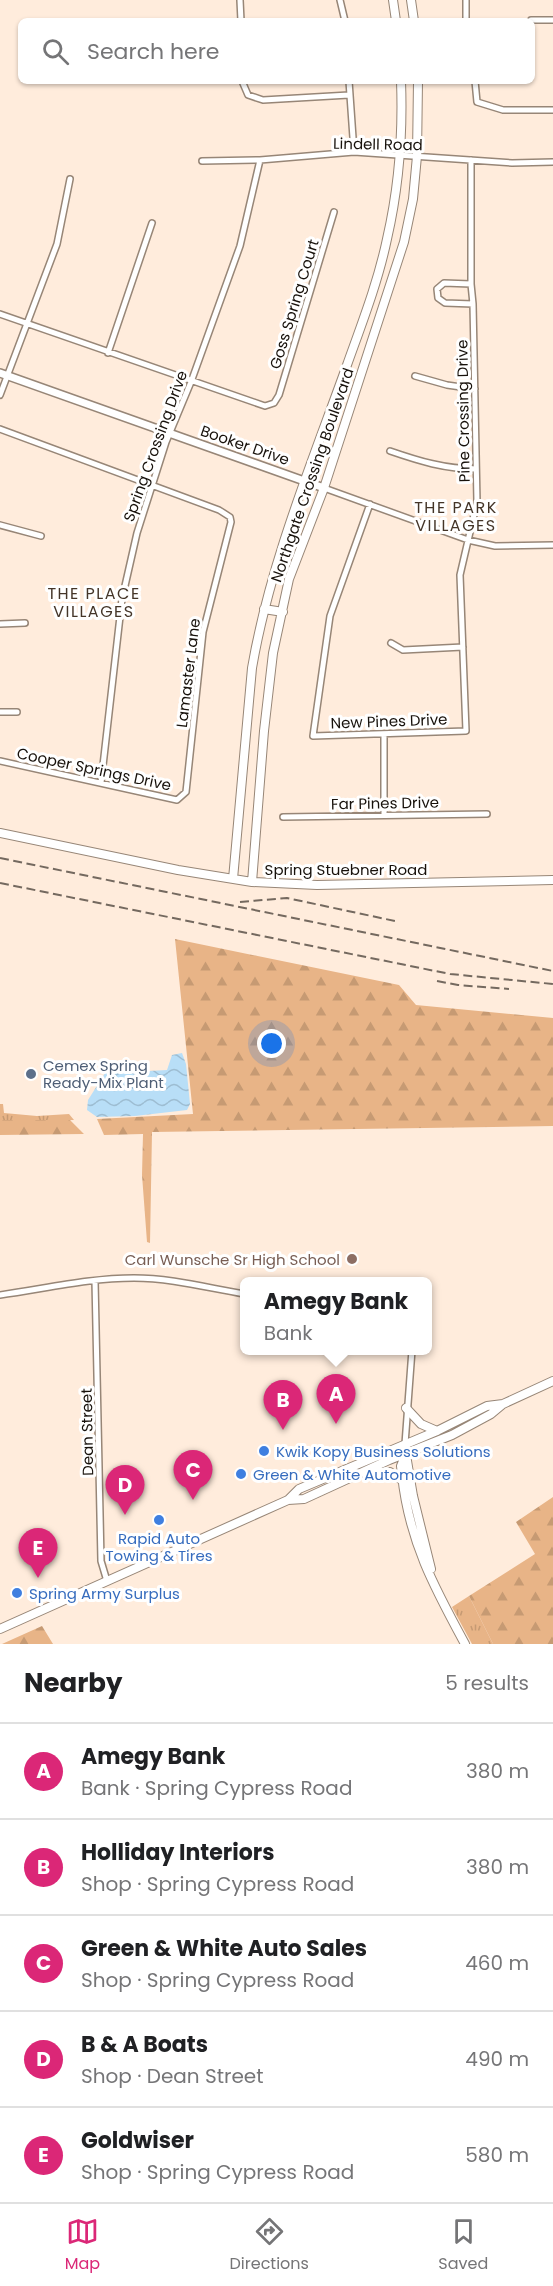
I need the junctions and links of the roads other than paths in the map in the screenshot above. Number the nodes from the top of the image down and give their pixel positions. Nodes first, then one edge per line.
1 (240, 0) edge
2 (340, 0) edge
3 (393, 0) edge
4 (411, 0) edge
5 (466, 0) edge
6 (241, 18) edge
7 (344, 18) edge
8 (396, 18) edge
9 (414, 18) edge
10 (466, 18) edge
11 (535, 20) edge
12 (553, 20) edge
13 (243, 84) edge
14 (349, 84) edge
15 (401, 84) edge
16 (418, 84) edge
17 (475, 84) edge
18 (349, 95) junction
19 (553, 110) edge
20 (354, 152) junction
21 (400, 154) junction
22 (417, 156) junction
23 (260, 160) junction
24 (471, 160) junction
25 (202, 161) dead end
26 (553, 162) edge
27 (70, 179) dead end
28 (334, 212) dead end
29 (152, 223) dead end
30 (471, 284) junction
31 (473, 304) junction
32 (0, 315) edge
33 (363, 321) junction
34 (28, 324) junction
35 (376, 327) junction
36 (108, 353) junction
37 (3, 374) edge
38 (415, 376) dead end
39 (191, 382) junction
40 (474, 389) junction
41 (0, 395) edge
42 (0, 429) edge
43 (169, 433) junction
44 (390, 451) dead end
45 (476, 469) junction
46 (306, 481) junction
47 (153, 484) junction
48 (324, 488) junction
49 (370, 504) junction
50 (0, 525) edge
51 (41, 536) dead end
52 (468, 540) junction
53 (553, 545) edge
54 (264, 609) junction
55 (283, 612) junction
56 (25, 623) dead end
57 (0, 624) edge
58 (391, 643) dead end
59 (463, 647) junction
60 (0, 712) edge
61 (17, 712) dead end
62 (466, 731) joint
63 (384, 734) junction
64 (247, 735) junction
65 (263, 736) junction
66 (0, 761) edge
67 (101, 783) junction
68 (182, 796) joint
69 (487, 813) dead end
70 (384, 815) junction
71 (283, 817) dead end
72 (0, 833) edge
73 (233, 879) junction
74 (553, 880) edge
75 (252, 882) junction
76 (95, 1281) junction
77 (240, 1293) edge
78 (0, 1296) edge
79 (411, 1355) edge
80 (553, 1381) edge
81 (503, 1404) junction
82 (406, 1408) junction
83 (438, 1431) junction
84 (405, 1444) junction
85 (405, 1454) junction
86 (362, 1473) junction
87 (402, 1481) junction
88 (288, 1500) junction
89 (432, 1580) junction
90 (107, 1581) junction
91 (0, 1629) edge
92 (465, 1644) edge

1 - 6 street
2 - 7 street
3 - 8 main road
4 - 9 main road
5 - 10 street
11 - 12 street
13 - 18 street
14 - 18 street
15 - 21 main road, Northgate Crossing Boulevard
16 - 22 main road, Northgate Crossing Boulevard
17 - 19 street
18 - 20 street
20 - 21 street, Lindell Road
20 - 23 street, Lindell Road
21 - 22 street, Lindell Road
21 - 33 main road, Northgate Crossing Boulevard
22 - 24 street, Lindell Road
22 - 35 main road, Northgate Crossing Boulevard
23 - 25 street, Lindell Road
23 - 39 street, Spring Crossing Drive
24 - 26 street, Lindell Road
24 - 30 street, Pine Crossing Drive
27 - 34 street
28 - 39 street, Goss Spring Court
29 - 36 street
30 - 31 street, Pine Crossing Drive
30 - 31 street
31 - 40 street, Pine Crossing Drive
32 - 34 street
33 - 35 main road
33 - 46 main road, Northgate Crossing Boulevard
34 - 36 street
34 - 37 street
35 - 48 main road, Northgate Crossing Boulevard
36 - 39 street
37 - 41 street
37 - 43 street, Booker Drive
38 - 40 street
39 - 43 street, Spring Crossing Drive
40 - 45 street, Pine Crossing Drive
42 - 47 street
43 - 46 street, Booker Drive
43 - 47 street, Spring Crossing Drive
44 - 45 street
45 - 52 street, Pine Crossing Drive
46 - 48 street, Booker Drive
46 - 54 main road, Northgate Crossing Boulevard
47 - 67 street, Spring Crossing Drive
47 - 68 street, Lamaster Lane
48 - 49 street, Booker Drive
48 - 55 main road, Northgate Crossing Boulevard
49 - 52 street, Booker Drive
49 - 63 street, New Pines Drive
50 - 51 street
52 - 53 street, Booker Drive
52 - 59 street, Pine Crossing Drive
54 - 55 main road
54 - 64 main road, Northgate Crossing Boulevard
55 - 65 main road, Northgate Crossing Boulevard
56 - 57 street
58 - 59 street
59 - 62 street, Pine Crossing Drive
60 - 61 street
62 - 63 street, New Pines Drive
63 - 70 street
64 - 65 main road
64 - 73 main road, Northgate Crossing Boulevard
65 - 75 main road, Northgate Crossing Boulevard
66 - 67 street, Cooper Springs Drive
67 - 68 street, Cooper Springs Drive
69 - 70 street, Far Pines Drive
70 - 71 street, Far Pines Drive
72 - 73 main road, Spring Stuebner Road
73 - 75 main road, Spring Stuebner Road
74 - 75 main road, Spring Stuebner Road
76 - 77 street
76 - 78 street
76 - 90 street, Dean Street
79 - 82 street
80 - 81 main road
81 - 83 main road
81 - 85 main road
82 - 83 main road
82 - 84 street
83 - 84 main road
84 - 85 main road
84 - 88 main road
85 - 86 main road
85 - 87 main road
85 - 89 main road
86 - 87 main road
86 - 88 main road
87 - 89 main road
88 - 90 main road
89 - 92 main road
90 - 91 main road

